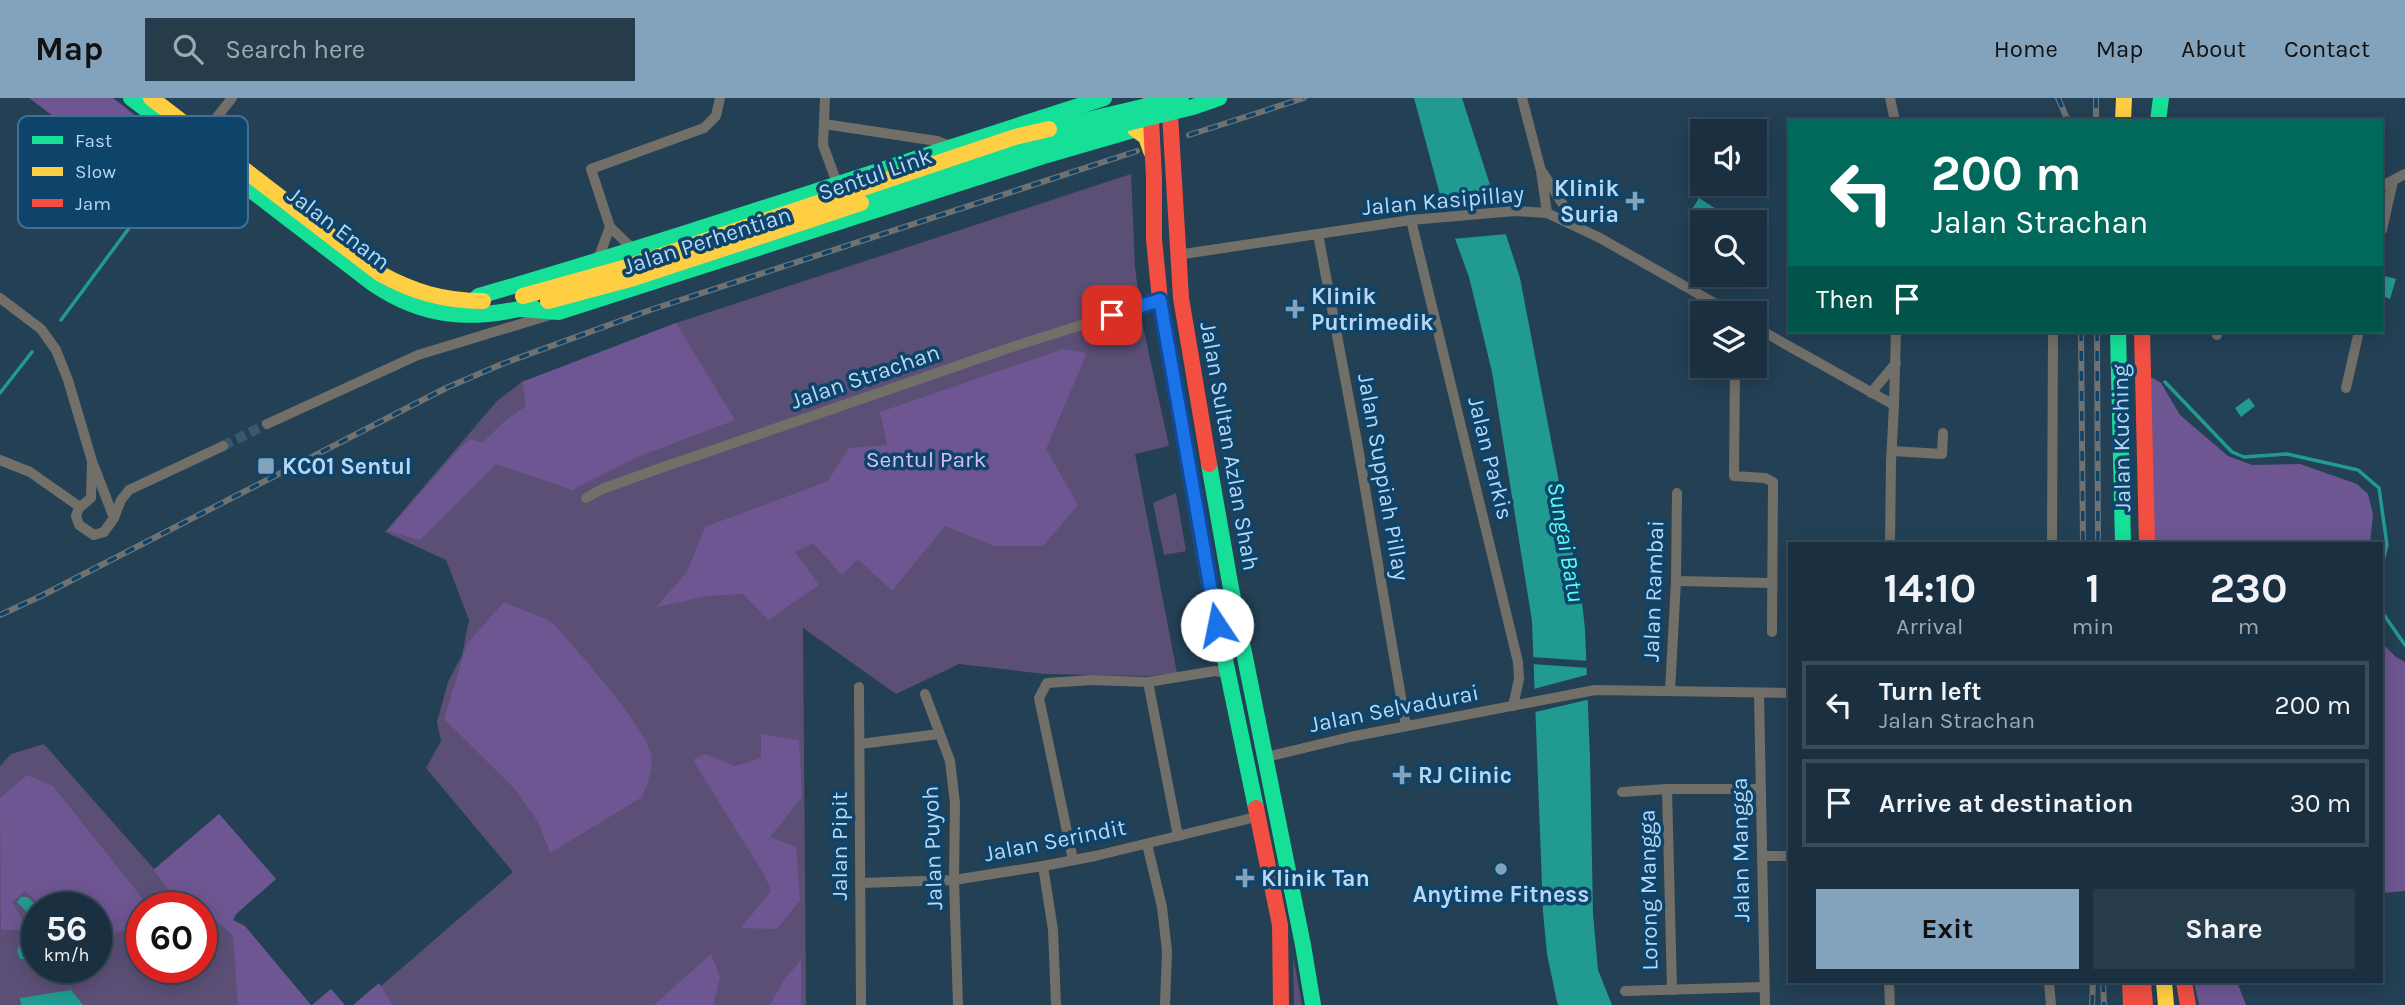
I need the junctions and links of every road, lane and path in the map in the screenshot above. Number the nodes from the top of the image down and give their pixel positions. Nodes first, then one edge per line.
1 (131, 98) edge
2 (151, 98) edge
3 (232, 98) edge
4 (720, 98) edge
5 (825, 98) edge
6 (1104, 98) edge
7 (1150, 98) edge
8 (1169, 98) edge
9 (1181, 98) edge
10 (1219, 98) edge
11 (1522, 98) edge
12 (1890, 98) edge
13 (2124, 98) edge
14 (2148, 98) edge
15 (2161, 98) edge
16 (159, 116) edge
17 (170, 116) edge
18 (217, 116) edge
19 (1895, 119) edge
20 (2123, 119) edge
21 (2148, 119) edge
22 (2158, 119) edge
23 (1037, 120) junction
24 (1170, 121) junction
25 (824, 124) junction
26 (1143, 127) junction
27 (952, 147) junction
28 (1047, 155) junction
29 (1541, 170) junction
30 (2405, 174) edge
31 (248, 178) edge
32 (248, 182) edge
33 (836, 183) junction
34 (2387, 183) edge
35 (960, 185) junction
36 (1547, 213) junction
37 (1412, 220) junction
38 (2383, 221) edge
39 (1568, 223) junction
40 (610, 227) junction
41 (1318, 234) junction
42 (635, 251) junction
43 (1177, 255) junction
44 (597, 262) junction
45 (0, 298) edge
46 (1160, 300) junction
47 (473, 301) junction
48 (1711, 301) edge
49 (522, 302) junction
50 (553, 307) junction
51 (1896, 333) edge
52 (2053, 333) edge
53 (2118, 333) edge
54 (2142, 333) edge
55 (2359, 333) edge
56 (1767, 334) edge
57 (1896, 363) junction
58 (1735, 378) edge
59 (2346, 388) dead end
60 (1871, 393) junction
61 (1894, 405) junction
62 (267, 424) tunnel mouth
63 (1943, 433) dead end
64 (223, 446) tunnel mouth
65 (1892, 451) junction
66 (0, 460) edge
67 (92, 461) junction
68 (1677, 493) dead end
69 (586, 498) dead end
70 (78, 509) junction
71 (114, 518) junction
72 (1890, 542) edge
73 (2052, 542) edge
74 (2123, 542) edge
75 (2147, 542) edge
76 (1676, 581) junction
77 (1772, 583) junction
78 (1772, 632) dead end
79 (1227, 673) junction
80 (1148, 681) junction
81 (859, 687) dead end
82 (1670, 691) junction
83 (1788, 693) edge
84 (925, 694) dead end
85 (1759, 694) junction
86 (1513, 706) junction
87 (1406, 726) junction
88 (939, 734) junction
89 (860, 744) junction
90 (1266, 757) junction
91 (1667, 789) junction
92 (1760, 789) junction
93 (1622, 792) dead end
94 (1256, 817) junction
95 (1178, 836) junction
96 (1147, 844) junction
97 (1762, 856) junction
98 (1788, 856) edge
99 (1073, 860) junction
100 (1043, 866) junction
101 (954, 880) junction
102 (860, 883) junction
103 (1280, 925) junction
104 (1889, 983) edge
105 (2049, 983) edge
106 (2130, 983) edge
107 (2143, 983) edge
108 (2164, 983) edge
109 (2184, 983) edge
110 (1765, 987) junction
111 (1672, 990) junction
112 (1625, 991) dead end
113 (861, 1005) edge
114 (958, 1005) edge
115 (1056, 1005) edge
116 (1166, 1005) edge
117 (1282, 1005) edge
118 (1313, 1005) edge
119 (1765, 1005) edge
120 (1890, 1005) edge
121 (2051, 1005) edge
122 (2131, 1005) edge
123 (2145, 1005) edge
124 (2166, 1005) edge
125 (2189, 1005) edge

1 - 16 main road, Jalan Enam
2 - 17 main road, Jalan Enam
3 - 18 street
4 - 40 street
5 - 25 street
6 - 23 main road, Jalan Perhentian
7 - 26 main road, Jalan Sultan Azlan Shah
8 - 24 main road, Jalan Sultan Azlan Shah
9 - 49 main road, Sentul Link, bridge
10 - 50 main road, Sentul Link, bridge
11 - 29 street
12 - 19 street
13 - 20 main road
14 - 21 main road
15 - 22 main road
23 - 27 main road, Jalan Perhentian
23 - 28 main road
24 - 26 main road, Jalan Perhentian
24 - 43 main road, Jalan Sultan Azlan Shah
25 - 27 street
25 - 33 street
26 - 28 main road, Jalan Perhentian
26 - 46 main road, Jalan Sultan Azlan Shah
27 - 33 main road, Jalan Perhentian
27 - 35 main road
28 - 35 main road, Jalan Perhentian
29 - 36 street
29 - 39 street
30 - 34 street
31 - 47 main road, Jalan Enam
32 - 49 main road, Jalan Enam
33 - 42 main road, Jalan Perhentian
34 - 38 street
35 - 50 main road, Jalan Perhentian
36 - 37 street, Jalan Kasipillay
36 - 39 street, Jalan Kasipillay
37 - 41 street, Jalan Kasipillay
37 - 86 street, Jalan Parkis
39 - 48 street, Jalan Kasipillay
40 - 42 street
40 - 44 street
41 - 43 street, Jalan Kasipillay
41 - 87 street, Jalan Suppiah Pillay
42 - 44 main road, Jalan Perhentian
43 - 90 main road, Jalan Sultan Azlan Shah
44 - 47 main road, Jalan Perhentian
45 - 67 street
46 - 69 street, Jalan Strachan
46 - 79 main road, Jalan Sultan Azlan Shah
47 - 49 main road, Jalan Enam
49 - 50 main road, Jalan Enam
50 - 62 street, Jalan Perhentian
51 - 57 street
52 - 73 street
53 - 74 main road, Jalan Kuching
54 - 75 main road, Jalan Kuching
55 - 59 street
56 - 60 street
57 - 60 street
57 - 61 street
58 - 77 street
60 - 61 street
61 - 65 street
63 - 65 street
64 - 71 street
65 - 72 street
66 - 70 street
67 - 70 street
67 - 71 street
68 - 76 street, Jalan Rambai
70 - 71 street
76 - 77 street
76 - 82 street, Jalan Rambai
77 - 78 street
79 - 80 street
79 - 94 main road, Jalan Sultan Azlan Shah
80 - 95 street
80 - 99 street
81 - 89 street, Jalan Pipit
82 - 85 street, Jalan Selvadurai
82 - 86 street, Jalan Selvadurai
83 - 85 street, Jalan Selvadurai
84 - 88 street, Jalan Puyoh
85 - 92 street, Jalan Mangga
86 - 87 street, Jalan Selvadurai
87 - 90 street, Jalan Selvadurai
88 - 89 street
88 - 101 street, Jalan Puyoh
89 - 102 street, Jalan Pipit
90 - 103 main road
90 - 118 main road, Jalan Sultan Azlan Shah
91 - 92 street
91 - 93 street
91 - 111 street, Lorong Mangga
92 - 97 street, Jalan Mangga
94 - 95 street, Jalan Serindit
94 - 103 main road, Jalan Sultan Azlan Shah
95 - 96 street, Jalan Serindit
96 - 99 street, Jalan Serindit
96 - 116 street
97 - 98 street
97 - 110 street, Jalan Mangga
99 - 100 street, Jalan Serindit
100 - 101 street, Jalan Serindit
100 - 115 street
101 - 102 street, Jalan Serindit
101 - 114 street, Jalan Puyoh
102 - 113 street, Jalan Pipit
103 - 117 main road, Jalan Sultan Azlan Shah
104 - 120 street
105 - 121 street
106 - 122 main road
107 - 123 main road
108 - 124 main road
109 - 125 main road
110 - 111 street, Lorong Mangga
110 - 119 street, Jalan Mangga
111 - 112 street, Lorong Mangga

